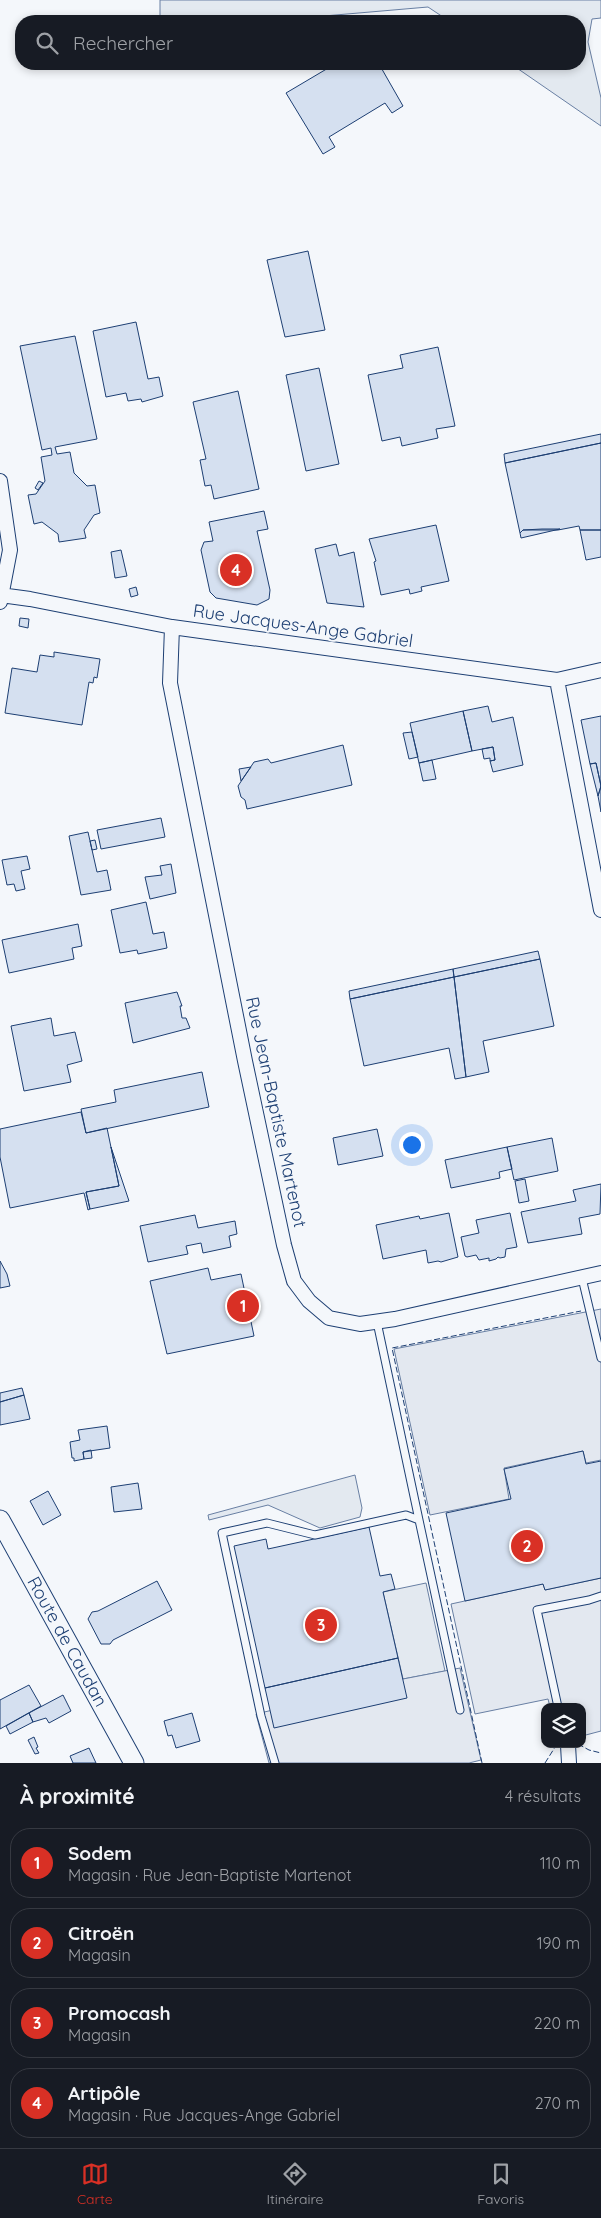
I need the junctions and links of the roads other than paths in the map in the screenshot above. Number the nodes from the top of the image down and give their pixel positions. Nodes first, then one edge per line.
1 (0, 481) edge
2 (0, 598) edge
3 (172, 627) junction
4 (601, 670) edge
5 (557, 680) junction
6 (601, 910) edge
7 (601, 1273) edge
8 (582, 1278) junction
9 (377, 1322) junction
10 (601, 1358) edge
11 (0, 1520) edge
12 (419, 1520) junction
13 (601, 1596) edge
14 (557, 1703) edge
15 (460, 1710) dead end
16 (567, 1748) edge
17 (134, 1763) edge
18 (274, 1763) edge
19 (569, 1763) edge

1 - 2 street
2 - 3 street, Rue Jacques-Ange Gabriel
3 - 5 street, Rue Jacques-Ange Gabriel
3 - 9 street, Rue Jean-Baptiste Martenot
4 - 5 street, Rue Jacques-Ange Gabriel
5 - 6 street
7 - 8 street, Rue Jean-Baptiste Martenot
8 - 9 street, Rue Jean-Baptiste Martenot
8 - 10 lane
9 - 12 lane
11 - 17 street, Route de Caudan
12 - 15 lane
12 - 18 lane
13 - 14 lane
16 - 19 street

